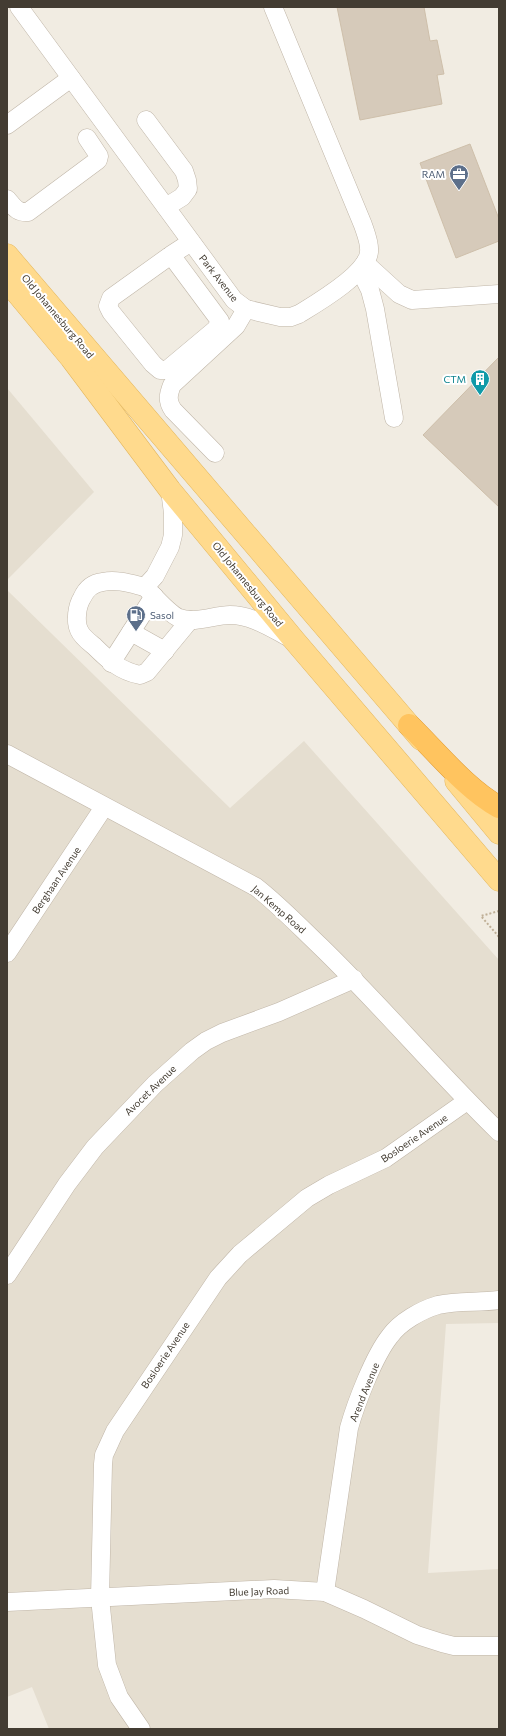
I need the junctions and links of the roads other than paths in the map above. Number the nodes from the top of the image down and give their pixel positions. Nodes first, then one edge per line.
1 (19, 7) edge
2 (273, 7) edge
3 (71, 78) junction
4 (146, 120) dead end
5 (7, 125) edge
6 (87, 138) dead end
7 (7, 199) edge
8 (166, 207) junction
9 (191, 242) junction
10 (7, 255) edge
11 (171, 255) junction
12 (363, 267) junction
13 (7, 281) edge
14 (499, 294) edge
15 (246, 309) junction
16 (394, 418) dead end
17 (215, 453) dead end
18 (170, 490) junction
19 (150, 592) junction
20 (190, 620) junction
21 (131, 632) junction
22 (294, 640) junction
23 (165, 651) junction
24 (111, 663) junction
25 (409, 725) junction
26 (7, 754) edge
27 (499, 806) edge
28 (104, 807) junction
29 (499, 833) edge
30 (499, 880) edge
31 (7, 953) edge
32 (354, 979) junction
33 (467, 1101) junction
34 (499, 1132) edge
35 (7, 1275) edge
36 (499, 1300) edge
37 (325, 1592) junction
38 (100, 1598) junction
39 (7, 1602) edge
40 (499, 1646) edge
41 (141, 1729) edge

1 - 3 street, Park Avenue
2 - 12 street
3 - 5 street
3 - 8 street, Park Avenue
4 - 8 street
6 - 7 street
8 - 9 street, Park Avenue
9 - 11 street
9 - 15 street, Park Avenue
10 - 25 main road, Old Johannesburg Road
11 - 11 street
12 - 14 street
12 - 15 street, Park Avenue
12 - 16 street
13 - 18 main road, Old Johannesburg Road
15 - 17 street
18 - 19 street
18 - 22 main road, Old Johannesburg Road
19 - 20 street
19 - 21 street
19 - 24 street
20 - 22 street
20 - 23 street
21 - 23 street
21 - 24 street
22 - 30 main road, Old Johannesburg Road
23 - 24 street
25 - 27 highway
25 - 29 main road, Old Johannesburg Road
26 - 28 street, Jan Kemp Road
28 - 31 street, Berghaan Avenue
28 - 32 street, Jan Kemp Road
32 - 33 street, Jan Kemp Road
32 - 35 street, Avocet Avenue
33 - 34 street, Jan Kemp Road
33 - 38 street, Bosloerie Avenue
36 - 37 street, Arend Avenue
37 - 38 street, Blue Jay Road
37 - 40 street, Blue Jay Road
38 - 39 street, Blue Jay Road
38 - 41 street, Bosloerie Avenue

